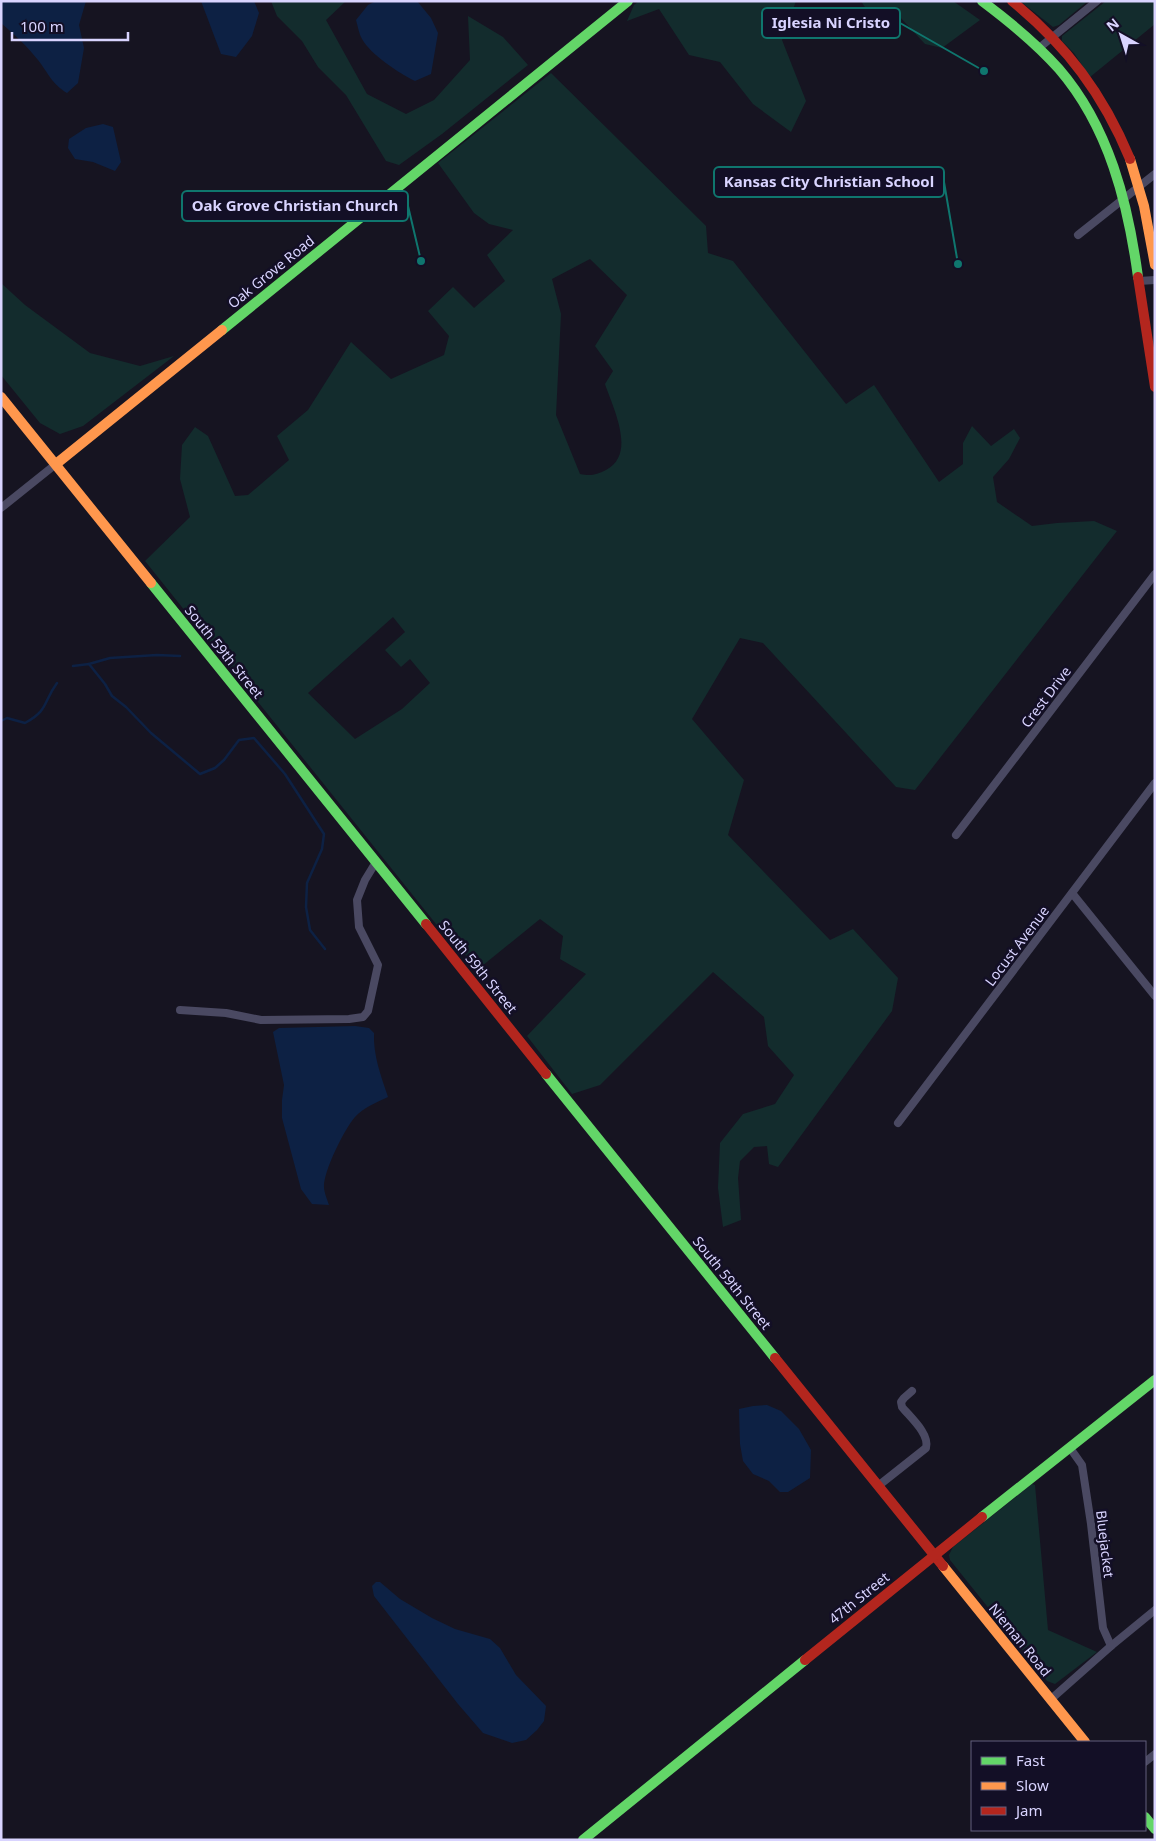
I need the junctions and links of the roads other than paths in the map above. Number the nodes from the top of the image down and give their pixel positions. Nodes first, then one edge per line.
1 (628, 1) edge
2 (982, 1) edge
3 (1012, 1) edge
4 (1097, 1) edge
5 (1053, 37) junction
6 (1039, 48) junction
7 (1155, 174) edge
8 (1140, 187) junction
9 (1124, 199) junction
10 (1078, 235) dead end
11 (1155, 265) edge
12 (1155, 280) edge
13 (1139, 281) junction
14 (1155, 387) edge
15 (1, 397) edge
16 (56, 464) junction
17 (1, 508) edge
18 (1155, 574) edge
19 (1155, 783) edge
20 (956, 836) dead end
21 (376, 862) junction
22 (1072, 893) junction
23 (1155, 996) edge
24 (180, 1010) dead end
25 (898, 1124) dead end
26 (1155, 1380) edge
27 (912, 1391) dead end
28 (1070, 1448) junction
29 (878, 1486) junction
30 (934, 1555) junction
31 (1155, 1610) edge
32 (1111, 1646) junction
33 (1050, 1700) junction
34 (1083, 1741) edge
35 (1146, 1818) edge
36 (1155, 1829) edge
37 (583, 1840) edge

1 - 16 main road, Oak Grove Road
2 - 6 main road
3 - 5 main road
4 - 5 street
5 - 6 street
5 - 8 main road
6 - 9 main road
7 - 8 street
8 - 9 street
8 - 11 main road
9 - 10 street
9 - 13 main road
12 - 13 street
13 - 14 main road
15 - 16 main road, South 59th Street
16 - 17 street, Oak Grove Road
16 - 21 main road, South 59th Street
18 - 20 street, Crest Drive
19 - 22 street, Locust Avenue
21 - 24 street
21 - 29 main road, South 59th Street
22 - 23 street
22 - 25 street, Locust Avenue
26 - 28 main road, 47th Street
27 - 29 street
28 - 30 main road, 47th Street
28 - 32 street, Bluejacket
29 - 30 main road, South 59th Street
30 - 33 main road, Nieman Road
30 - 37 main road, 47th Street
31 - 32 street
32 - 33 street
33 - 34 main road, Nieman Road
35 - 36 main road

